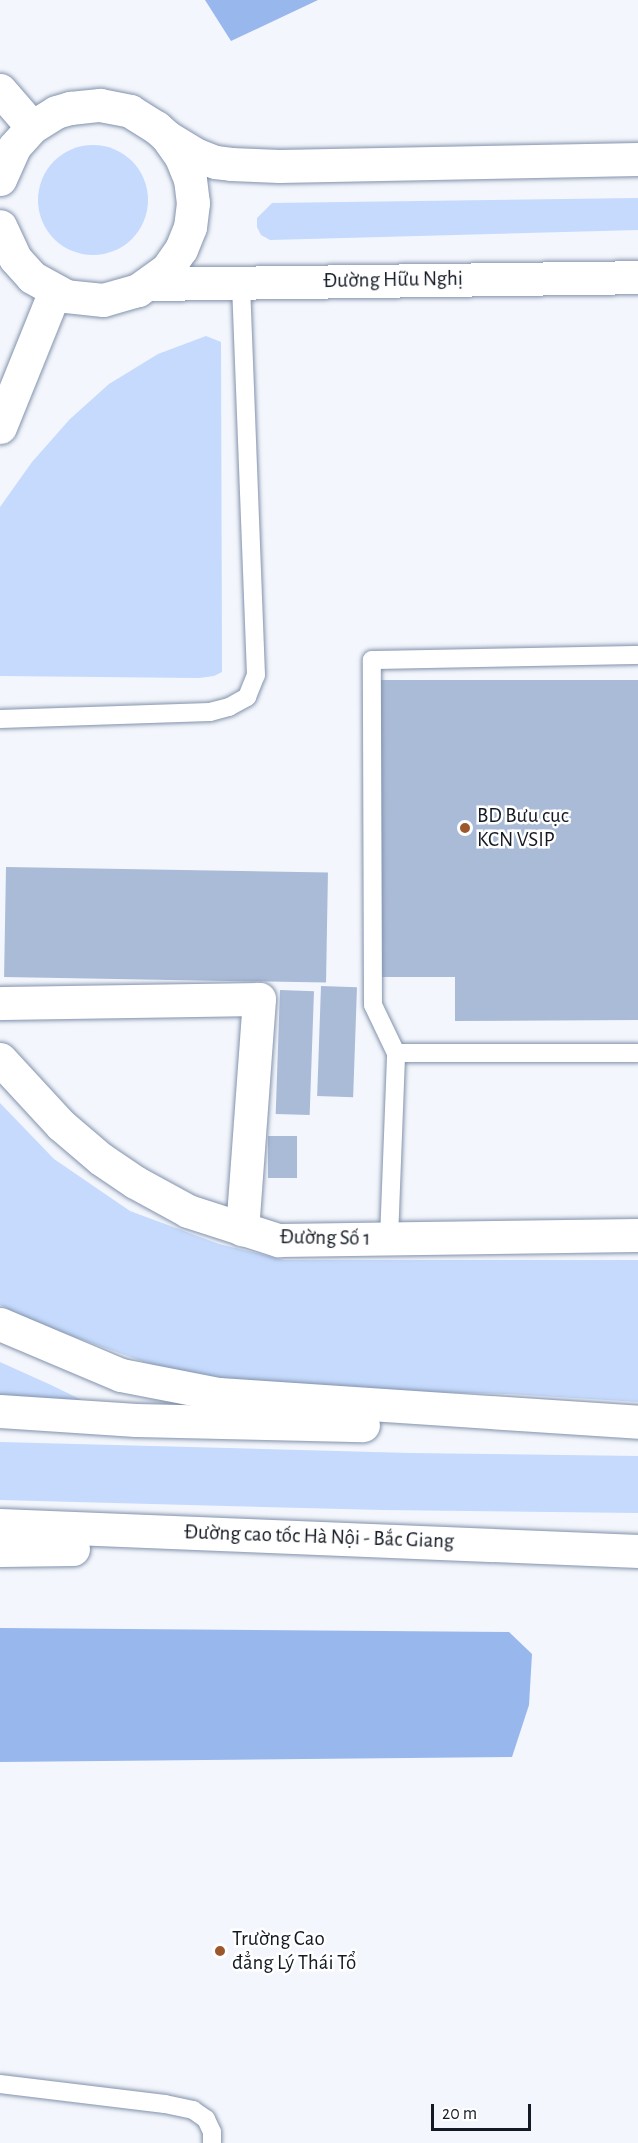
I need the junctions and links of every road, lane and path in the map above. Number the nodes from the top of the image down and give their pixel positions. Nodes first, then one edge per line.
1 (0, 90) edge
2 (32, 127) junction
3 (167, 137) junction
4 (638, 159) edge
5 (0, 179) edge
6 (0, 226) edge
7 (638, 277) edge
8 (241, 282) junction
9 (149, 284) junction
10 (55, 291) junction
11 (0, 427) edge
12 (638, 655) edge
13 (0, 719) edge
14 (0, 1003) edge
15 (396, 1053) junction
16 (638, 1053) edge
17 (0, 1059) edge
18 (242, 1229) junction
19 (638, 1235) edge
20 (389, 1239) junction
21 (0, 1324) edge
22 (0, 1412) edge
23 (638, 1422) edge
24 (638, 1431) edge
25 (0, 1525) edge
26 (505, 1544) junction
27 (0, 1550) edge
28 (638, 1551) edge
29 (0, 2084) edge
30 (212, 2143) edge

1 - 2 main road
2 - 3 main road
2 - 5 main road
3 - 4 main road
3 - 9 main road
6 - 10 main road
7 - 8 main road, Đường Hữu Nghị
8 - 9 main road, Đường Hữu Nghị
8 - 13 lane
9 - 10 main road
10 - 11 main road
12 - 15 lane
14 - 18 main road
15 - 16 lane
15 - 20 lane
17 - 18 main road, Đường Số 1
18 - 20 main road, Đường Số 1
19 - 20 main road, Đường Số 1
21 - 23 main road
22 - 24 main road
25 - 26 main road, Đường cao tốc Hà Nội - Bắc Giang
26 - 27 main road
26 - 28 main road, Đường cao tốc Hà Nội - Bắc Giang
29 - 30 lane

